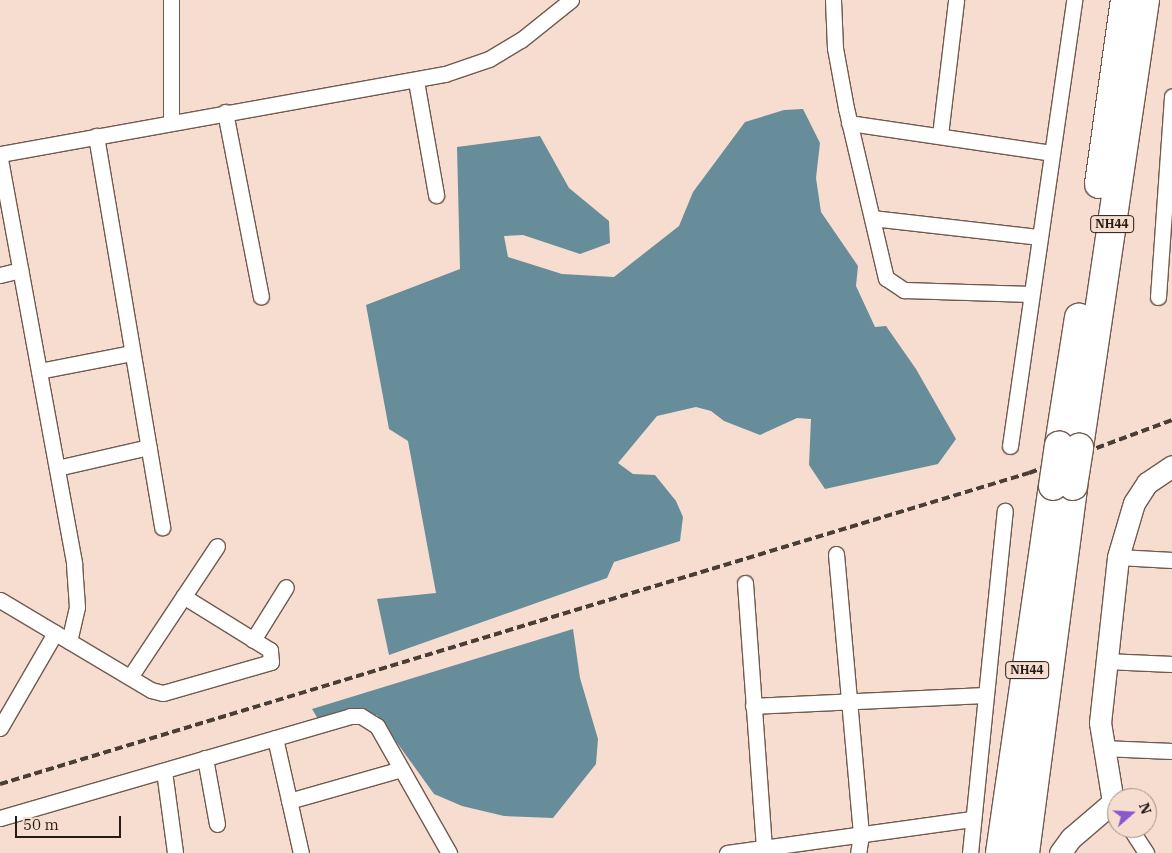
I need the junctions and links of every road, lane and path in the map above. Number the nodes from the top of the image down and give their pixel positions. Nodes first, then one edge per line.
1 (171, 0) edge
2 (571, 0) edge
3 (833, 0) edge
4 (956, 0) edge
5 (1074, 0) edge
6 (1124, 0) edge
7 (1145, 0) edge
8 (416, 81) junction
9 (1172, 96) edge
10 (225, 112) junction
11 (172, 121) junction
12 (849, 123) junction
13 (940, 135) junction
14 (96, 136) junction
15 (1051, 153) junction
16 (0, 154) edge
17 (0, 159) edge
18 (436, 194) dead end
19 (872, 218) junction
20 (1038, 237) junction
21 (20, 270) junction
22 (0, 275) edge
23 (1031, 294) junction
24 (261, 297) dead end
25 (1158, 297) dead end
26 (132, 353) junction
27 (39, 371) junction
28 (1010, 446) dead end
29 (1069, 446) junction
30 (148, 447) junction
31 (1172, 466) edge
32 (57, 468) junction
33 (1063, 486) junction
34 (1005, 511) dead end
35 (162, 527) dead end
36 (217, 546) dead end
37 (836, 554) dead end
38 (1118, 557) junction
39 (1172, 560) edge
40 (745, 583) dead end
41 (286, 587) dead end
42 (184, 596) junction
43 (0, 600) edge
44 (54, 632) junction
45 (253, 640) junction
46 (69, 641) junction
47 (1105, 661) junction
48 (1172, 664) edge
49 (130, 677) junction
50 (983, 695) junction
51 (850, 701) junction
52 (753, 706) junction
53 (0, 728) edge
54 (274, 738) junction
55 (1102, 748) junction
56 (1172, 751) edge
57 (205, 758) junction
58 (401, 769) junction
59 (164, 770) junction
60 (1111, 788) edge
61 (289, 801) junction
62 (1107, 811) edge
63 (0, 818) edge
64 (972, 819) junction
65 (217, 824) dead end
66 (860, 835) junction
67 (1136, 838) edge
68 (764, 848) junction
69 (795, 848) edge
70 (175, 852) dead end
71 (301, 853) edge
72 (448, 853) edge
73 (727, 853) edge
74 (858, 853) edge
75 (970, 853) edge
76 (1000, 853) edge
77 (1025, 853) edge
78 (1060, 853) edge
79 (1146, 853) edge

1 - 11 street
2 - 8 street
3 - 12 street
4 - 13 street
5 - 15 street
6 - 29 highway, NH44
7 - 29 highway, NH44
8 - 10 street
8 - 18 street
9 - 25 street
10 - 11 street
10 - 24 street
11 - 14 street
12 - 13 street
12 - 19 street
13 - 15 street
14 - 16 street
14 - 26 street
15 - 20 street
17 - 21 street
19 - 20 street
19 - 23 street
20 - 23 street
21 - 22 street
21 - 27 street
23 - 28 street
26 - 27 street
26 - 30 street
27 - 32 street
29 - 33 highway, NH44, bridge
30 - 32 street
30 - 35 street
31 - 38 street
32 - 46 street
33 - 76 highway, NH44
33 - 77 highway, NH44
34 - 50 street
36 - 42 street
37 - 51 street
38 - 39 street
38 - 47 street
40 - 52 street
41 - 45 street
42 - 45 street
42 - 49 street
43 - 44 street
44 - 46 street
44 - 53 street
45 - 49 street
46 - 49 street
47 - 48 street
47 - 55 street
50 - 51 street
50 - 64 street
51 - 52 street
51 - 66 street
52 - 68 street
54 - 57 street
54 - 58 street
54 - 61 street
55 - 56 street
55 - 60 street
57 - 59 street
57 - 65 street
58 - 61 street
58 - 72 street
59 - 63 street
59 - 70 street
61 - 71 street
62 - 78 street
64 - 66 street
64 - 75 street
66 - 69 street
66 - 74 street
67 - 79 street
68 - 69 street
68 - 73 street

